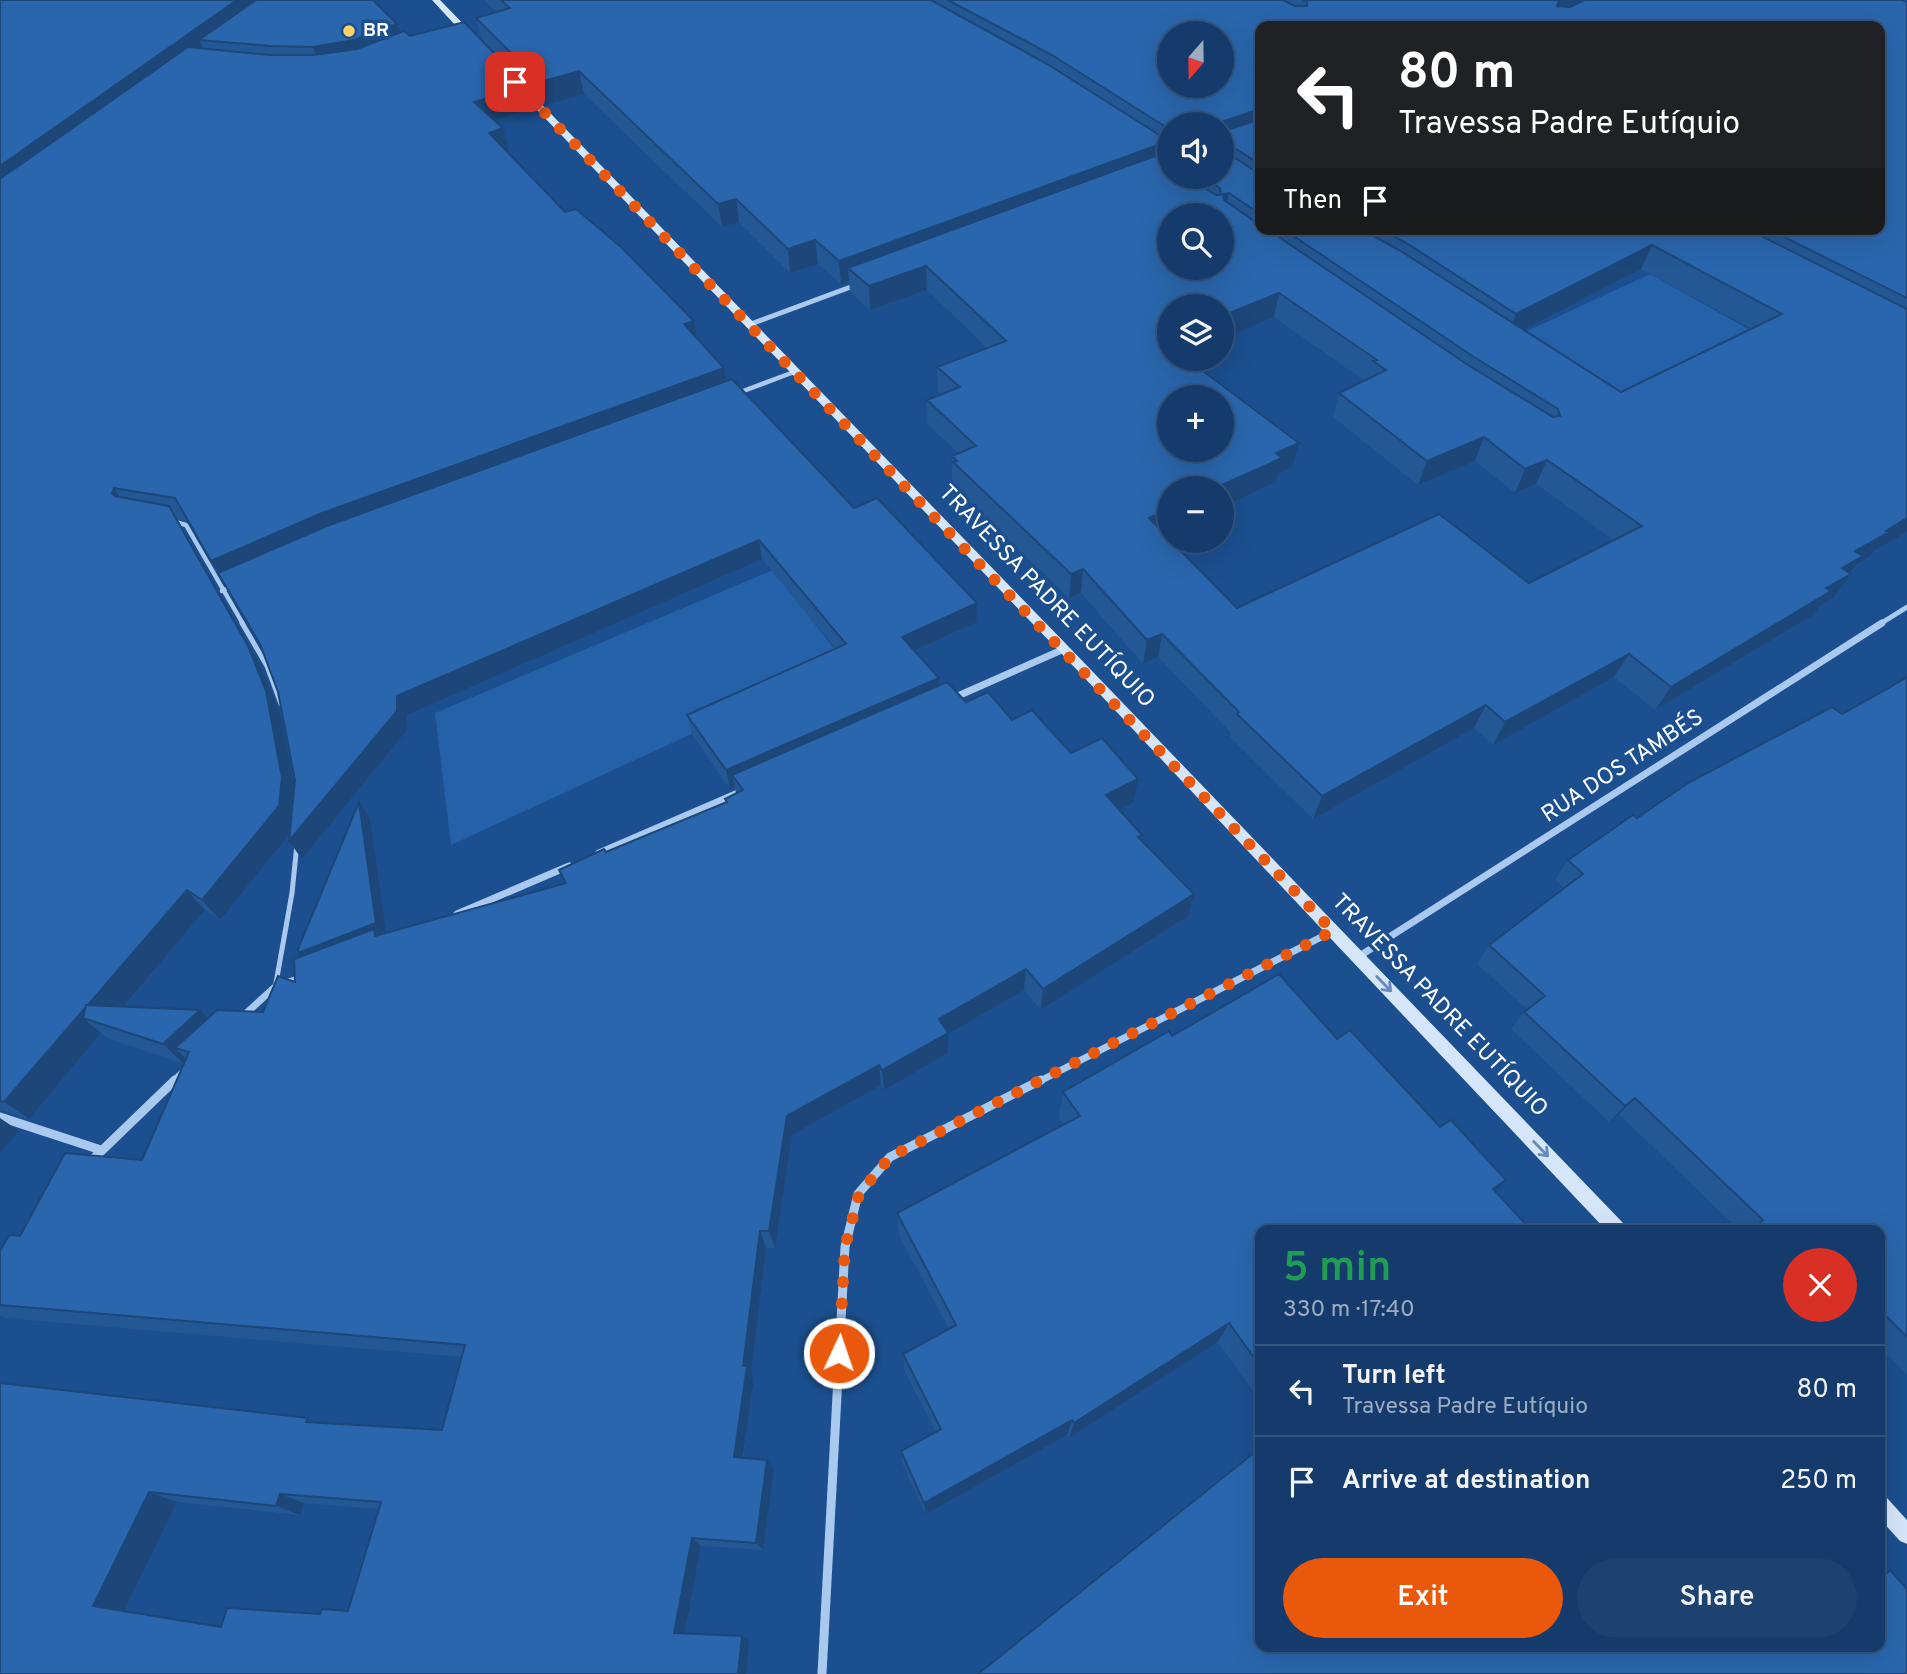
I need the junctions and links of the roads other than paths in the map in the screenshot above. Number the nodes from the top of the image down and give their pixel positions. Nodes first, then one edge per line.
1 (436, 0) edge
2 (476, 42) edge
3 (506, 72) edge
4 (865, 281) edge
5 (748, 325) junction
6 (794, 372) junction
7 (730, 396) edge
8 (173, 522) edge
9 (234, 585) edge
10 (222, 591) junction
11 (1907, 607) edge
12 (1064, 649) junction
13 (939, 704) edge
14 (285, 712) edge
15 (751, 787) edge
16 (298, 839) edge
17 (590, 857) edge
18 (578, 862) edge
19 (445, 920) edge
20 (1333, 931) junction
21 (1358, 957) junction
22 (313, 974) edge
23 (276, 986) junction
24 (237, 1023) edge
25 (188, 1068) edge
26 (0, 1118) edge
27 (101, 1150) junction
28 (82, 1170) edge
29 (1613, 1225) edge
30 (1885, 1510) edge
31 (1907, 1534) edge
32 (822, 1674) edge

1 - 2 main road
3 - 5 main road, TRAVESSA PADRE EUTÍQUIO
4 - 5 street
5 - 6 main road, TRAVESSA PADRE EUTÍQUIO
6 - 7 lane
6 - 12 main road, TRAVESSA PADRE EUTÍQUIO
8 - 10 lane
9 - 10 lane
10 - 14 lane
11 - 21 street, RUA DOS TAMBÉS
12 - 13 street
12 - 20 main road, TRAVESSA PADRE EUTÍQUIO
15 - 17 street
16 - 23 lane
18 - 19 street
20 - 21 main road, TRAVESSA PADRE EUTÍQUIO
20 - 32 street
21 -> 29 main road, TRAVESSA PADRE EUTÍQUIO
22 - 23 street
23 - 24 street
25 - 27 street
26 - 27 street
27 - 28 street
30 - 31 main road

